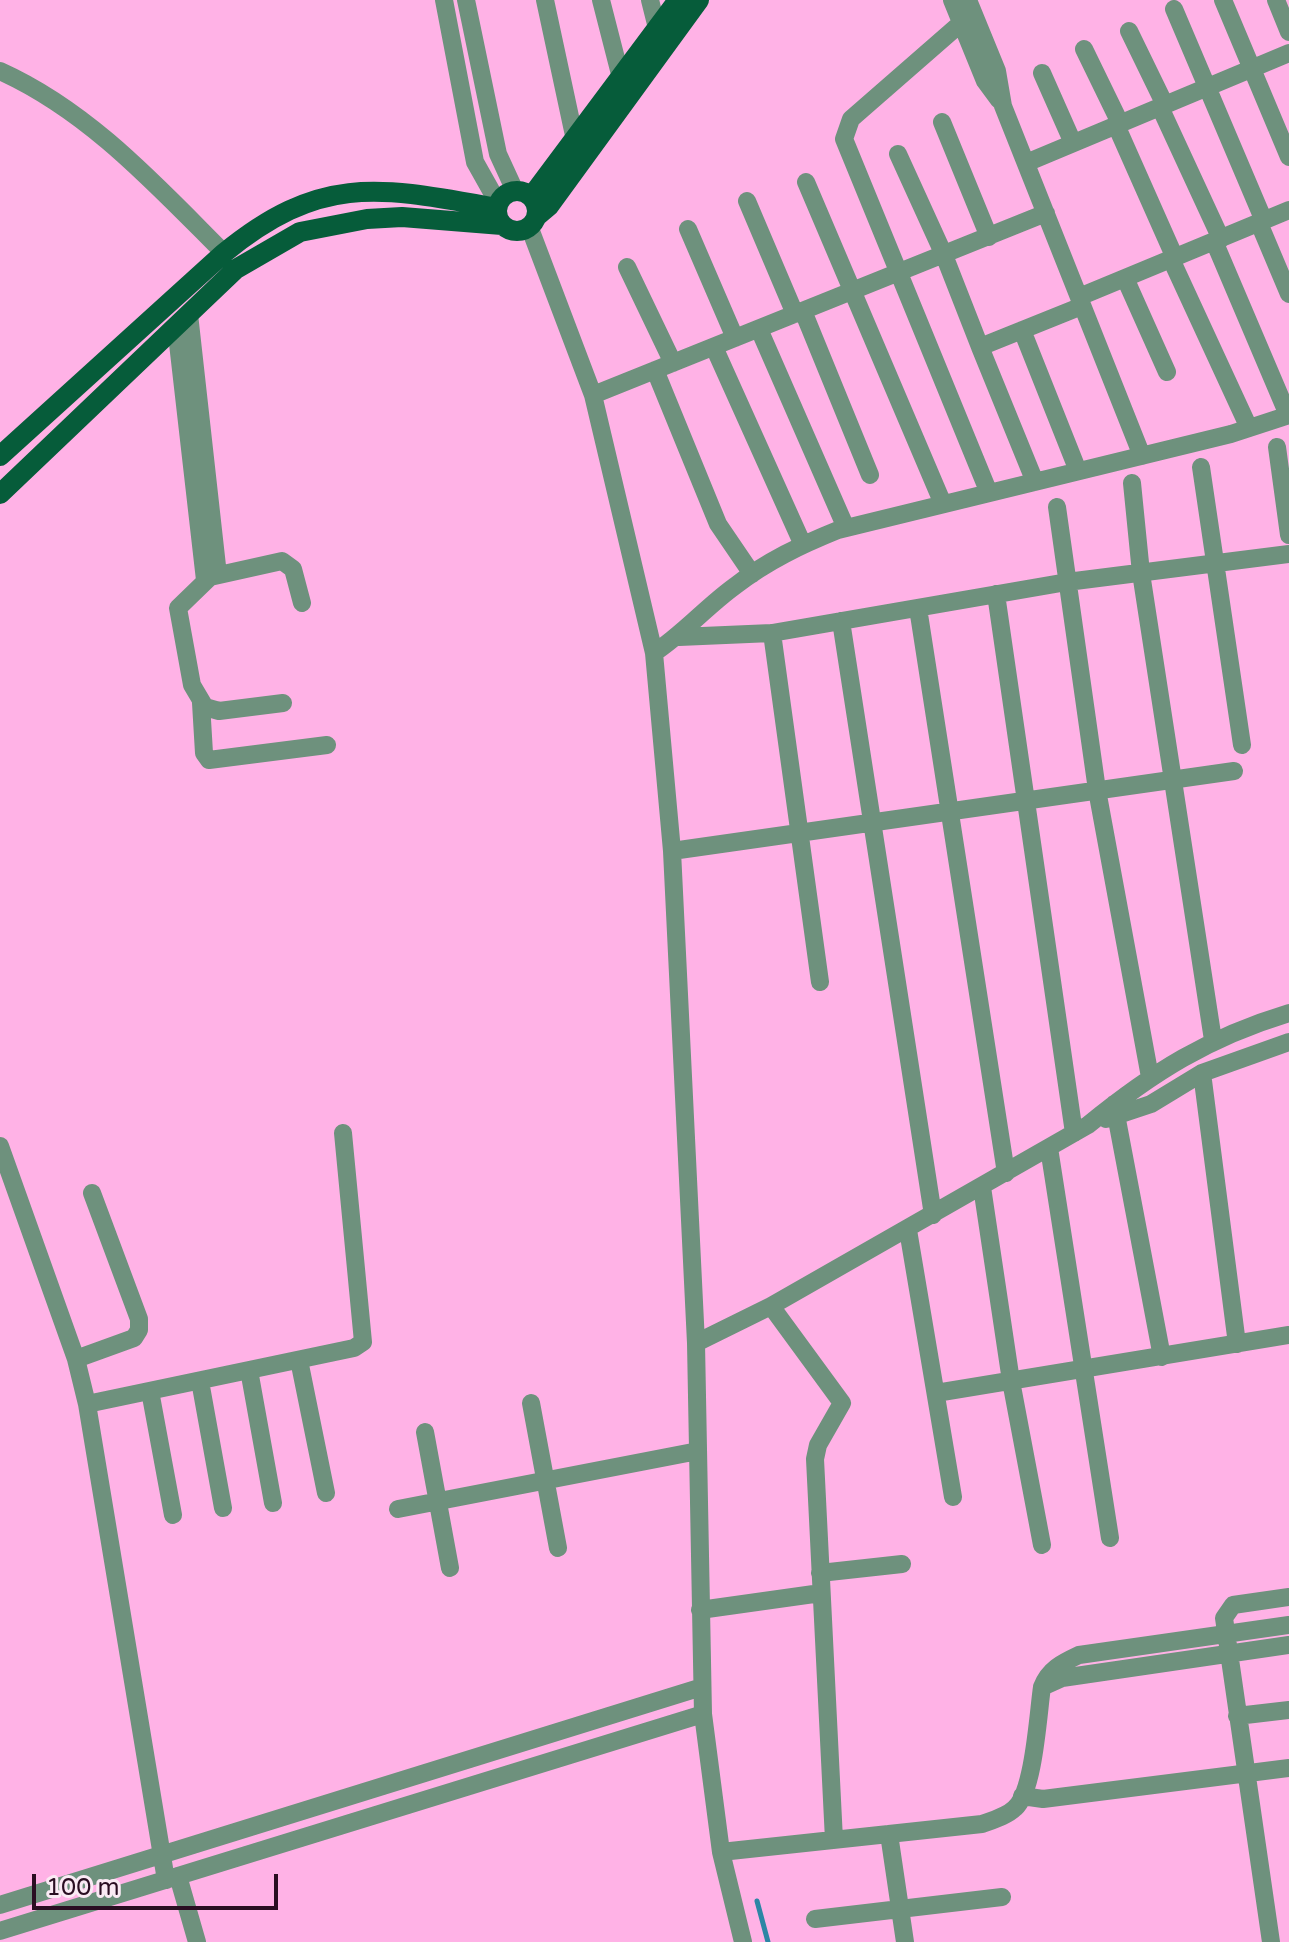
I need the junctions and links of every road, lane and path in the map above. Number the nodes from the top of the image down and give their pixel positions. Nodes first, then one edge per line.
1 (444, 0) edge
2 (466, 0) edge
3 (545, 0) edge
4 (601, 0) edge
5 (650, 0) edge
6 (678, 0) edge
7 (699, 0) edge
8 (952, 0) edge
9 (968, 0) edge
10 (1223, 0) edge
11 (1276, 0) edge
12 (1174, 9) dead end
13 (961, 23) junction
14 (657, 28) junction
15 (1129, 31) dead end
16 (1289, 32) edge
17 (1084, 49) dead end
18 (1289, 53) edge
19 (1251, 69) junction
20 (0, 71) edge
21 (1042, 73) dead end
22 (621, 78) junction
23 (1206, 88) junction
24 (1003, 106) junction
25 (1162, 106) junction
26 (942, 122) dead end
27 (1118, 124) junction
28 (575, 140) junction
29 (1073, 143) junction
30 (898, 154) dead end
31 (1289, 157) edge
32 (1026, 163) junction
33 (806, 182) dead end
34 (747, 201) dead end
35 (515, 209) junction
36 (1289, 210) edge
37 (1046, 213) junction
38 (1261, 222) junction
39 (688, 229) dead end
40 (989, 237) junction
41 (1218, 240) junction
42 (224, 253) junction
43 (944, 255) junction
44 (1173, 258) junction
45 (627, 267) dead end
46 (896, 274) junction
47 (1125, 278) junction
48 (851, 292) junction
49 (1289, 294) edge
50 (1081, 302) junction
51 (799, 313) junction
52 (183, 320) junction
53 (759, 329) junction
54 (1022, 330) junction
55 (735, 338) junction
56 (714, 347) junction
57 (980, 347) junction
58 (664, 367) junction
59 (1167, 372) dead end
60 (593, 395) junction
61 (1289, 415) edge
62 (1249, 428) junction
63 (1277, 447) dead end
64 (0, 456) edge
65 (1142, 456) junction
66 (1201, 467) dead end
67 (1078, 471) junction
68 (870, 475) dead end
69 (1035, 482) junction
70 (1132, 483) dead end
71 (989, 493) junction
72 (0, 494) edge
73 (943, 504) junction
74 (1057, 507) dead end
75 (846, 528) junction
76 (1289, 535) edge
77 (803, 545) junction
78 (1289, 554) edge
79 (1213, 563) junction
80 (1141, 573) junction
81 (752, 574) junction
82 (211, 578) junction
83 (1067, 582) junction
84 (996, 594) junction
85 (302, 603) dead end
86 (918, 608) junction
87 (841, 621) junction
88 (772, 633) junction
89 (679, 637) junction
90 (654, 653) junction
91 (201, 703) junction
92 (283, 703) dead end
93 (327, 745) dead end
94 (1242, 745) dead end
95 (1234, 771) dead end
96 (1173, 780) junction
97 (1097, 790) junction
98 (1024, 801) junction
99 (949, 812) junction
100 (873, 822) junction
101 (800, 833) junction
102 (672, 851) junction
103 (820, 982) dead end
104 (1289, 1013) edge
105 (1213, 1040) junction
106 (1289, 1042) edge
107 (1202, 1073) junction
108 (1150, 1077) junction
109 (1115, 1110) junction
110 (1081, 1129) junction
111 (343, 1133) dead end
112 (0, 1146) edge
113 (1049, 1148) junction
114 (1006, 1173) junction
115 (982, 1187) junction
116 (92, 1193) dead end
117 (933, 1215) junction
118 (908, 1230) junction
119 (771, 1306) junction
120 (1289, 1335) edge
121 (696, 1343) junction
122 (1237, 1344) junction
123 (1162, 1357) junction
124 (76, 1359) junction
125 (299, 1360) junction
126 (249, 1370) junction
127 (1084, 1371) junction
128 (200, 1381) junction
129 (1011, 1381) junction
130 (150, 1391) junction
131 (936, 1393) junction
132 (531, 1403) dead end
133 (87, 1404) junction
134 (425, 1432) dead end
135 (698, 1451) junction
136 (544, 1480) junction
137 (326, 1493) dead end
138 (953, 1497) dead end
139 (440, 1501) junction
140 (273, 1503) dead end
141 (223, 1508) dead end
142 (398, 1509) dead end
143 (173, 1515) dead end
144 (1110, 1538) dead end
145 (1042, 1545) dead end
146 (558, 1548) dead end
147 (902, 1564) dead end
148 (450, 1568) dead end
149 (820, 1573) junction
150 (821, 1593) junction
151 (1289, 1597) edge
152 (700, 1610) junction
153 (1289, 1625) edge
154 (1226, 1643) junction
155 (1289, 1645) edge
156 (702, 1687) junction
157 (1289, 1710) edge
158 (703, 1714) junction
159 (1237, 1716) junction
160 (1289, 1768) edge
161 (1245, 1773) junction
162 (1022, 1796) junction
163 (889, 1834) junction
164 (834, 1840) junction
165 (721, 1852) junction
166 (159, 1854) junction
167 (172, 1878) junction
168 (1002, 1897) dead end
169 (4, 1904) edge
170 (900, 1910) junction
171 (815, 1919) dead end
172 (13, 1933) edge
173 (197, 1942) edge
174 (743, 1942) edge
175 (905, 1942) edge
176 (1271, 1942) edge

1 - 35 street
2 - 35 street
3 - 28 street
4 - 22 street
5 - 14 street
6 - 14 main road
7 - 35 main road
8 - 13 street
9 - 24 street
10 - 19 street
11 - 16 street
12 - 23 street
13 - 24 street
13 - 46 street
14 - 22 main road
15 - 25 street
17 - 27 street
18 - 19 street
19 - 23 street
19 - 31 street
20 - 42 street
21 - 29 street
22 - 28 main road
23 - 25 street
23 - 38 street
24 - 32 street
25 - 27 street
25 - 41 street
26 - 40 street
27 - 29 street
27 - 44 street
28 - 35 main road
29 - 32 street
30 - 43 street
32 - 37 street
33 - 48 street
34 - 51 street
35 - 42 main road
35 - 52 main road
35 - 60 street
36 - 38 street
37 - 40 street
37 - 50 street
38 - 41 street
38 - 49 street
39 - 55 street
40 - 43 street
41 - 44 street
41 - 61 street
42 - 64 main road
43 - 46 street
43 - 57 street
44 - 47 street
44 - 62 street
45 - 58 street
46 - 48 street
46 - 71 street
47 - 50 street
47 - 59 street
48 - 51 street
48 - 73 street
50 - 54 street
50 - 65 street
51 - 53 street
51 - 68 street
52 - 72 main road
52 - 82 street
53 - 55 street
53 - 75 street
54 - 57 street
54 - 67 street
55 - 56 street
56 - 58 street
56 - 77 street
57 - 69 street
58 - 60 street
58 - 81 street
60 - 90 street
61 - 62 street
62 - 65 street
63 - 76 street
65 - 67 street
66 - 79 street
67 - 69 street
69 - 71 street
70 - 80 street
71 - 73 street
73 - 75 street
74 - 83 street
75 - 77 street
77 - 81 street
78 - 79 street
79 - 80 street
79 - 94 street
80 - 83 street
80 - 96 street
81 - 89 street
82 - 85 street
82 - 91 street
83 - 84 street
83 - 97 street
84 - 86 street
84 - 98 street
86 - 87 street
86 - 99 street
87 - 88 street
87 - 100 street
88 - 89 street
88 - 101 street
89 - 90 street
90 - 102 street
91 - 92 street
91 - 93 street
95 - 96 street
96 - 97 street
96 - 105 street
97 - 98 street
97 - 108 street
98 - 99 street
98 - 110 street
99 - 100 street
99 - 114 street
100 - 101 street
100 - 117 street
101 - 102 street
101 - 103 street
102 - 121 street
104 - 105 street
105 - 108 street
106 - 107 street
107 - 109 street
107 - 122 street
108 - 109 street
109 - 110 street
109 - 123 street
110 - 113 street
111 - 125 street
112 - 124 street
113 - 114 street
113 - 127 street
114 - 115 street
115 - 117 street
115 - 129 street
116 - 124 street
117 - 118 street
118 - 119 street
118 - 131 street
119 - 121 street
119 - 149 street
120 - 122 street
121 - 135 street
122 - 123 street
123 - 127 street
124 - 133 street
125 - 126 street
125 - 137 street
126 - 128 street
126 - 140 street
127 - 129 street
127 - 144 street
128 - 130 street
128 - 141 street
129 - 131 street
129 - 145 street
130 - 133 street
130 - 143 street
131 - 138 street
132 - 136 street
133 - 166 street
134 - 139 street
135 - 136 street
135 - 152 street
136 - 139 street
136 - 146 street
139 - 142 street
139 - 148 street
147 - 149 street
149 - 150 street
150 - 152 street
150 - 164 street
151 - 154 street
152 - 156 street
153 - 154 street
154 - 155 street
154 - 159 street
154 - 162 street
156 - 158 street
156 - 166 street
157 - 159 street
158 - 165 street
158 - 167 street
159 - 161 street
160 - 161 street
161 - 162 street
161 - 176 street
162 - 163 street
163 - 164 street
163 - 170 street
164 - 165 street
165 - 174 street
166 - 167 street
166 - 169 street
167 - 172 street
167 - 173 street
168 - 170 street
169 - 172 street
170 - 171 street
170 - 175 street

